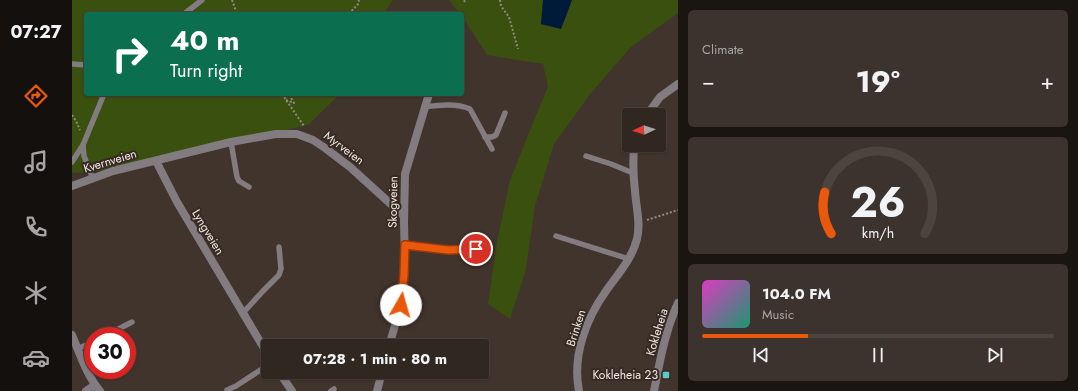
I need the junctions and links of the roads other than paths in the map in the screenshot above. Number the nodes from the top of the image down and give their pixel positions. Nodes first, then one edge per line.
1 (202, 0) edge
2 (187, 12) edge
3 (72, 64) edge
4 (84, 65) edge
5 (678, 84) edge
6 (103, 96) edge
7 (428, 96) edge
8 (424, 107) junction
9 (652, 108) edge
10 (505, 113) dead end
11 (485, 137) junction
12 (231, 142) junction
13 (83, 145) junction
14 (492, 149) dead end
15 (634, 152) edge
16 (586, 156) dead end
17 (156, 161) junction
18 (72, 162) edge
19 (633, 173) junction
20 (93, 178) junction
21 (72, 186) edge
22 (249, 187) dead end
23 (404, 216) junction
24 (556, 236) dead end
25 (405, 245) junction
26 (279, 247) dead end
27 (476, 249) dead end
28 (628, 259) junction
29 (678, 303) edge
30 (242, 314) junction
31 (132, 322) dead end
32 (122, 327) edge
33 (72, 335) edge
34 (392, 339) edge
35 (261, 344) edge
36 (84, 346) edge
37 (77, 349) junction
38 (261, 370) edge
39 (284, 379) edge
40 (381, 379) edge
41 (98, 388) edge
42 (227, 390) dead end
43 (379, 390) edge
44 (86, 391) edge
45 (292, 391) edge
46 (578, 391) edge
47 (654, 391) edge

1 - 2 lane
3 - 4 lane
5 - 9 street
6 - 13 lane
7 - 8 street, Skogveien
8 - 11 lane
8 - 23 street, Skogveien
10 - 11 lane
11 - 14 lane
12 - 17 street, Myrveien
12 - 22 lane
12 - 23 street, Myrveien
13 - 18 lane
13 - 20 lane
15 - 19 street, Brinken
16 - 19 lane
17 - 20 street, Kvernveien
17 - 30 street, Lyngveien
19 - 28 street, Brinken
20 - 21 street, Kvernveien
23 - 25 street, Skogveien
24 - 28 lane
25 - 27 lane
25 - 34 street, Skogveien
26 - 30 lane
28 - 46 street, Brinken
29 - 47 street, Kokleheia
30 - 35 street, Lyngveien
31 - 32 lane
33 - 37 street
36 - 37 lane
37 - 41 street
38 - 42 lane
39 - 45 street
40 - 43 street
41 - 44 street

